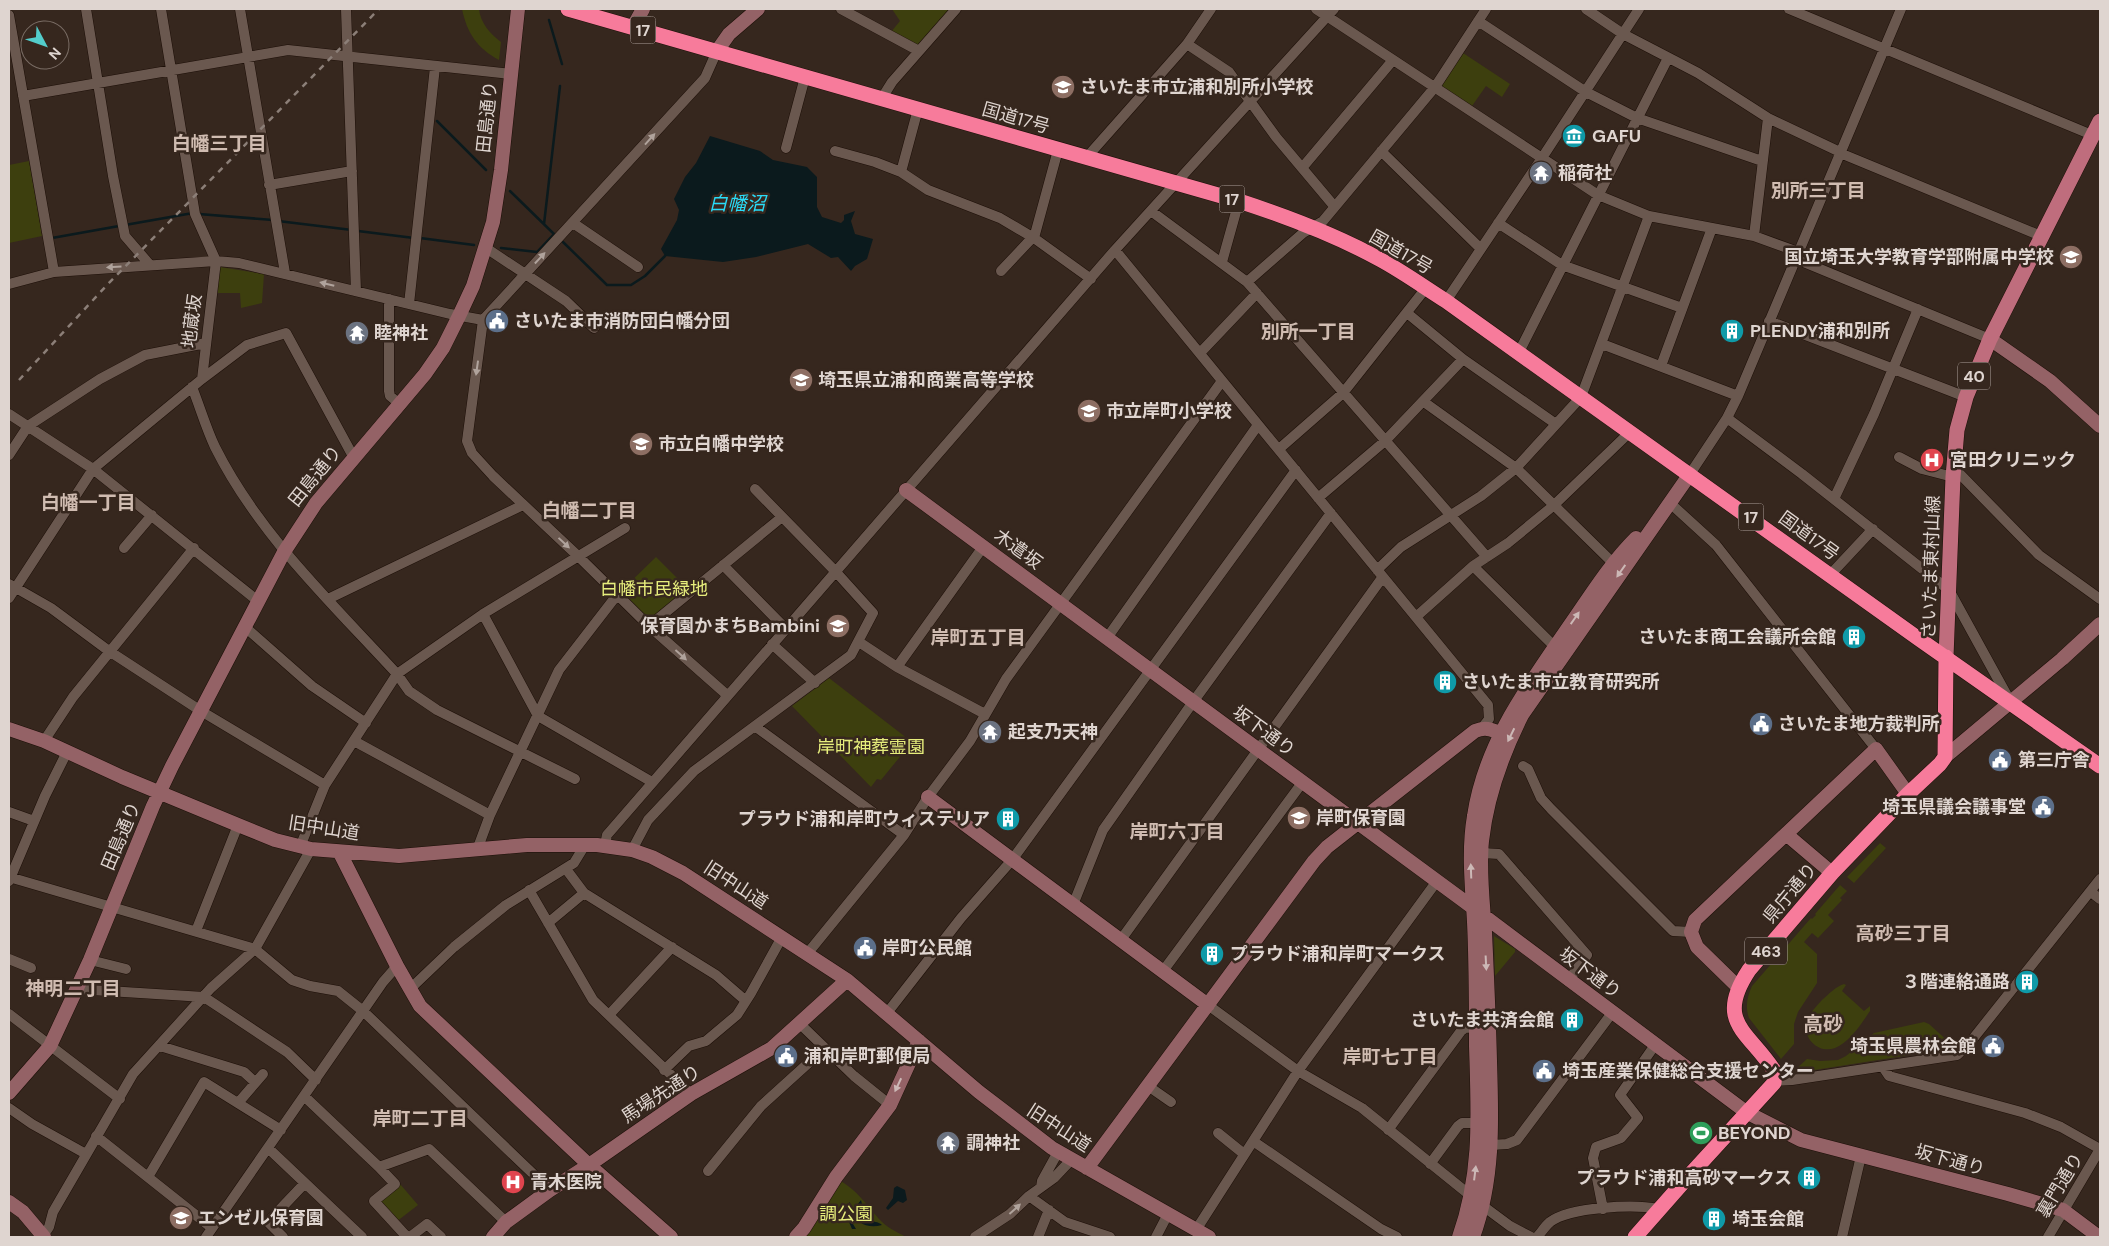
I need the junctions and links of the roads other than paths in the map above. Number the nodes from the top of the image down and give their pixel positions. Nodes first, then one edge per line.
1 (86, 9) edge
2 (161, 9) edge
3 (240, 9) edge
4 (346, 9) edge
5 (518, 9) edge
6 (568, 9) edge
7 (643, 9) edge
8 (758, 9) edge
9 (841, 9) edge
10 (956, 9) edge
11 (1210, 9) edge
12 (1316, 9) edge
13 (1486, 9) edge
14 (1586, 9) edge
15 (1640, 9) edge
16 (1789, 9) edge
17 (1901, 9) edge
18 (1330, 12) edge
19 (9, 15) edge
20 (1478, 21) junction
21 (633, 27) junction
22 (1623, 34) junction
23 (1187, 44) junction
24 (1884, 50) junction
25 (717, 51) junction
26 (919, 51) junction
27 (247, 56) junction
28 (348, 56) junction
29 (1668, 58) junction
30 (1394, 60) junction
31 (435, 67) junction
32 (172, 70) junction
33 (510, 74) junction
34 (805, 77) junction
35 (97, 82) junction
36 (1435, 87) junction
37 (1586, 92) junction
38 (23, 96) junction
39 (882, 98) junction
40 (1250, 102) junction
41 (918, 109) junction
42 (1637, 118) junction
43 (1768, 118) junction
44 (2100, 120) edge
45 (2092, 135) junction
46 (786, 148) dead end
47 (1058, 150) junction
48 (835, 151) dead end
49 (1381, 151) junction
50 (1840, 152) junction
51 (1087, 157) junction
52 (1542, 158) junction
53 (1762, 161) junction
54 (1302, 168) junction
55 (352, 171) junction
56 (901, 172) junction
57 (1175, 183) junction
58 (269, 185) junction
59 (1598, 195) junction
60 (1239, 201) junction
61 (1334, 206) junction
62 (1151, 211) junction
63 (1649, 216) junction
64 (573, 223) junction
65 (1498, 223) junction
66 (1312, 227) junction
67 (1712, 228) junction
68 (1754, 236) junction
69 (2041, 236) junction
70 (1033, 238) junction
71 (486, 248) junction
72 (1480, 248) junction
73 (1115, 250) junction
74 (1797, 255) junction
75 (1222, 262) junction
76 (215, 264) junction
77 (1562, 264) junction
78 (150, 265) junction
79 (638, 267) dead end
80 (1001, 271) dead end
81 (54, 272) junction
82 (285, 273) junction
83 (526, 274) junction
84 (1091, 279) junction
85 (1247, 282) junction
86 (9, 284) edge
87 (1623, 287) junction
88 (1426, 288) junction
89 (356, 291) junction
90 (1257, 293) junction
91 (389, 299) junction
92 (1446, 301) junction
93 (409, 304) junction
94 (1682, 308) junction
95 (1918, 309) junction
96 (1407, 313) junction
97 (459, 316) junction
98 (483, 320) junction
99 (1769, 321) junction
100 (594, 328) dead end
101 (1990, 338) junction
102 (206, 343) junction
103 (1602, 344) junction
104 (1519, 352) junction
105 (1200, 353) junction
106 (1463, 359) junction
107 (1661, 366) junction
108 (1893, 369) junction
109 (202, 379) junction
110 (1222, 381) junction
111 (192, 387) junction
112 (1343, 393) junction
113 (1738, 396) junction
114 (1581, 397) junction
115 (1966, 397) junction
116 (1424, 402) junction
117 (401, 405) junction
118 (9, 414) edge
119 (1727, 418) junction
120 (1556, 424) junction
121 (1258, 425) junction
122 (28, 426) junction
123 (2100, 426) edge
124 (1629, 432) junction
125 (1385, 441) junction
126 (1278, 449) junction
127 (9, 455) edge
128 (354, 458) junction
129 (1899, 458) dead end
130 (93, 468) junction
131 (1516, 468) junction
132 (1296, 470) junction
133 (1953, 472) junction
134 (1690, 474) junction
135 (755, 489) dead end
136 (906, 490) junction
137 (1318, 498) junction
138 (1834, 499) junction
139 (523, 504) junction
140 (1670, 504) junction
141 (1553, 506) junction
142 (152, 514) junction
143 (1332, 514) junction
144 (1450, 514) junction
145 (782, 517) junction
146 (625, 528) dead end
147 (1873, 529) junction
148 (983, 547) junction
149 (124, 548) dead end
150 (194, 548) junction
151 (284, 552) junction
152 (579, 557) junction
153 (1487, 557) junction
154 (1612, 563) junction
155 (723, 565) junction
156 (1474, 566) junction
157 (836, 572) junction
158 (1379, 574) junction
159 (1830, 575) junction
160 (12, 586) edge
161 (1949, 590) junction
162 (617, 595) junction
163 (9, 598) edge
164 (328, 599) junction
165 (2100, 599) edge
166 (258, 601) junction
167 (1060, 604) junction
168 (482, 614) junction
169 (1417, 616) junction
170 (2100, 624) edge
171 (649, 626) junction
172 (245, 627) junction
173 (786, 629) junction
174 (1107, 638) junction
175 (859, 642) junction
176 (772, 644) junction
177 (1555, 646) junction
178 (109, 651) junction
179 (1946, 657) junction
180 (897, 667) junction
181 (1150, 671) junction
182 (398, 674) junction
183 (815, 683) junction
184 (727, 695) junction
185 (1193, 702) junction
186 (2010, 702) junction
187 (201, 711) junction
188 (985, 714) junction
189 (538, 716) junction
190 (366, 723) junction
191 (756, 727) junction
192 (1482, 728) junction
193 (9, 729) edge
194 (1500, 733) junction
195 (44, 741) junction
196 (354, 741) junction
197 (1876, 749) junction
198 (1257, 750) junction
199 (67, 752) junction
200 (520, 752) junction
201 (1945, 757) junction
202 (1523, 766) dead end
203 (2100, 766) edge
204 (575, 779) dead end
205 (652, 782) junction
206 (1302, 783) junction
207 (325, 785) junction
208 (160, 793) junction
209 (1908, 794) junction
210 (928, 797) junction
211 (9, 812) edge
212 (490, 815) junction
213 (34, 821) junction
214 (1358, 824) junction
215 (238, 825) junction
216 (1786, 834) junction
217 (904, 835) junction
218 (585, 845) junction
219 (605, 845) junction
220 (305, 848) junction
221 (477, 850) junction
222 (632, 850) junction
223 (340, 852) junction
224 (1482, 853) junction
225 (1012, 860) junction
226 (566, 869) junction
227 (1832, 873) junction
228 (9, 879) edge
229 (2100, 880) edge
230 (1437, 881) junction
231 (529, 890) junction
232 (2091, 892) junction
233 (584, 893) junction
234 (2100, 899) edge
235 (1073, 905) junction
236 (112, 906) junction
237 (1478, 912) junction
238 (548, 923) junction
239 (196, 931) junction
240 (1691, 932) junction
241 (782, 937) junction
242 (1120, 941) junction
243 (672, 947) junction
244 (255, 949) junction
245 (807, 954) junction
246 (9, 959) edge
247 (90, 960) junction
248 (397, 966) junction
249 (31, 968) dead end
250 (126, 969) dead end
251 (1163, 971) junction
252 (847, 980) junction
253 (1568, 981) junction
254 (1738, 987) junction
255 (76, 989) junction
256 (410, 989) junction
257 (204, 997) junction
258 (746, 1001) junction
259 (1208, 1005) junction
260 (363, 1010) junction
261 (887, 1013) junction
262 (1612, 1013) junction
263 (9, 1014) edge
264 (609, 1015) junction
265 (799, 1023) junction
266 (1476, 1027) junction
267 (919, 1041) junction
268 (1655, 1044) junction
269 (50, 1046) junction
270 (160, 1046) junction
271 (825, 1048) junction
272 (1883, 1067) junction
273 (664, 1070) junction
274 (1298, 1072) junction
275 (262, 1074) dead end
276 (316, 1080) junction
277 (1775, 1081) junction
278 (255, 1082) junction
279 (1148, 1086) junction
280 (9, 1093) edge
281 (691, 1094) junction
282 (304, 1096) junction
283 (120, 1098) junction
284 (1171, 1102) dead end
285 (238, 1103) junction
286 (890, 1105) junction
287 (9, 1108) edge
288 (1746, 1112) junction
289 (1478, 1123) junction
290 (281, 1130) junction
291 (1388, 1130) junction
292 (1218, 1133) dead end
293 (96, 1136) junction
294 (1253, 1141) junction
295 (1491, 1145) junction
296 (268, 1148) junction
297 (2100, 1149) edge
298 (1058, 1152) junction
299 (86, 1154) junction
300 (1244, 1154) junction
301 (1861, 1156) junction
302 (1071, 1160) junction
303 (1430, 1164) junction
304 (590, 1165) junction
305 (379, 1167) junction
306 (1087, 1168) junction
307 (708, 1171) dead end
308 (148, 1177) junction
309 (305, 1183) junction
310 (1041, 1187) junction
311 (550, 1190) junction
312 (1030, 1196) junction
313 (1472, 1196) junction
314 (9, 1202) edge
315 (1483, 1206) junction
316 (1603, 1209) junction
317 (1658, 1209) junction
318 (1049, 1210) junction
319 (2063, 1210) junction
320 (1168, 1214) junction
321 (506, 1222) junction
322 (212, 1228) junction
323 (1196, 1230) junction
324 (44, 1237) edge
325 (206, 1237) edge
326 (283, 1237) edge
327 (362, 1237) edge
328 (408, 1237) edge
329 (441, 1237) edge
330 (493, 1237) edge
331 (671, 1237) edge
332 (796, 1237) edge
333 (975, 1237) edge
334 (1038, 1237) edge
335 (1110, 1237) edge
336 (1156, 1237) edge
337 (1209, 1237) edge
338 (1397, 1237) edge
339 (1459, 1237) edge
340 (1473, 1237) edge
341 (1531, 1237) edge
342 (1537, 1237) edge
343 (1635, 1237) edge
344 (1842, 1237) edge
345 (2048, 1237) edge
346 (2099, 1237) edge

1 - 35 street
2 - 32 street
3 - 27 street
4 - 28 street
5 - 33 street, 田島通り
6 - 21 highway, 国道17号 / 17
7 - 21 street
8 - 25 street
9 - 26 street
10 - 26 street
11 - 23 street
12 - 18 street
13 - 20 street
14 - 22 street
15 - 22 street
16 - 24 street
17 - 24 street
18 - 30 street
18 - 40 street
19 - 38 street
20 - 36 street
20 - 37 street
21 - 25 highway, 国道17号 / 17
22 - 29 street
22 - 37 street
23 - 40 street
23 - 51 street
24 - 45 street
24 - 50 street
25 - 34 highway, 国道17号 / 17
64 -> 25 street
26 - 39 street
27 - 28 street
27 - 32 street
27 - 58 street
28 - 31 street
28 - 55 street
29 - 42 street
29 - 43 street
30 - 36 street
30 - 54 street
31 - 33 street
31 - 93 street
32 - 35 street
32 - 76 street
33 - 71 street, 田島通り
34 - 39 highway, 国道17号 / 17
34 - 46 street
35 - 38 street
35 - 78 street
36 - 49 street
36 - 52 street
37 - 42 street
37 - 52 street
38 - 81 street
39 - 41 highway, 国道17号 / 17
40 - 54 street
40 - 57 street
41 - 47 highway, 国道17号 / 17
41 - 56 street
42 - 53 street
42 - 59 street
43 - 50 street
43 - 53 street
44 - 45 main road, さいたま東村山線 / 40
45 - 69 main road, さいたま東村山線 / 40
47 - 51 highway, 国道17号 / 17
47 - 70 street
48 - 56 street
49 - 61 street
49 - 72 street
50 - 69 street
50 - 74 street
51 - 57 highway, 国道17号 / 17
52 - 59 street
52 - 65 street
53 - 68 street
54 - 61 street
55 - 58 street
55 - 89 street
56 - 70 street
57 - 60 highway, 国道17号 / 17
57 - 62 street
58 - 82 street
59 - 63 street
59 - 77 street
60 - 66 highway, 国道17号 / 17
60 - 75 street
61 - 66 street
62 - 73 street
62 - 75 street
63 - 67 street
63 - 87 street
64 - 79 street
83 -> 64 street
65 - 72 street
65 - 77 street
66 - 85 street
66 - 88 highway, 国道17号 / 17
67 - 68 street
67 - 94 street
68 - 74 street
69 - 101 main road, さいたま東村山線 / 40
70 - 80 street
70 - 84 street
71 - 83 street
71 - 97 street, 田島通り
72 - 92 street
73 - 84 street
73 - 105 street
74 - 95 street
74 - 99 street
75 - 85 street
76 - 78 street
76 - 82 street
76 - 102 street, 地蔵坂
77 - 87 street
77 - 104 street
78 -> 81 street
81 - 86 street
89 -> 82 street
83 - 98 street
83 - 100 street
84 - 136 street
85 - 90 street
87 - 94 street
87 - 103 street
88 - 92 highway, 国道17号 / 17
88 - 96 street
89 - 91 street
90 - 105 street
90 - 112 street
91 - 93 street
91 - 117 street
92 - 104 highway, 国道17号 / 17
93 - 97 street
94 - 107 street
95 - 101 street
95 - 108 street
96 - 106 street
96 - 112 street
97 - 98 street
97 - 117 street, 田島通り
98 -> 139 street
99 - 108 street
99 - 113 street
101 - 115 main road, さいたま東村山線 / 40
101 - 123 street
102 - 109 street, 地蔵坂
102 - 122 street
103 - 107 street
103 - 114 street
104 - 114 highway, 国道17号 / 17
105 - 110 street
106 - 116 street
106 - 120 street
107 - 113 street
108 - 115 street
108 - 138 street
109 - 111 street
109 - 128 street
110 - 121 street
110 - 167 street
111 - 130 street
111 - 151 street
112 - 125 street
112 - 126 street
113 - 119 street
114 - 120 street
114 - 124 highway, 国道17号 / 17
115 - 133 main road, さいたま東村山線 / 40
116 - 125 street
116 - 131 street
117 - 128 street, 田島通り
118 - 122 street
119 - 134 street
119 - 138 street
120 - 131 street
121 - 126 street
121 - 174 street
122 - 127 street
122 - 130 street
124 - 134 highway, 国道17号 / 17
124 - 141 street
125 - 137 street
125 - 144 street
126 - 132 street
128 - 151 street, 田島通り
129 - 133 street
130 - 142 street
130 - 160 street
131 - 141 street
131 - 144 street
132 - 137 street
132 - 181 street
133 - 161 main road, さいたま東村山線 / 40
133 - 165 street
134 - 140 street
134 - 159 highway, 国道17号 / 17
135 - 145 street
136 - 148 street, 木遣坂
136 - 157 street
137 - 143 street
138 - 147 street
139 -> 152 street
139 - 164 street
140 - 154 street
140 - 197 street
140 -> 224 street
141 - 153 street
141 - 154 street
142 - 149 street
142 - 150 street
143 - 158 street
143 - 185 street
144 - 153 street
144 - 158 street
145 - 155 street
145 - 157 street
146 - 152 street
147 - 159 street
147 - 161 street
148 - 167 street, 木遣坂
148 - 180 street
150 - 166 street
150 - 178 street
151 - 164 street
151 - 166 street, 田島通り
152 - 162 street
152 - 168 street
153 - 156 street
177 -> 154 street
155 - 171 street
155 - 173 street
156 - 169 street
156 - 177 street
157 - 173 street
157 - 175 street
158 - 169 street
158 - 198 street
159 - 179 highway, 国道17号 / 17
160 - 163 street
160 - 178 street
161 - 179 main road, さいたま東村山線 / 40
161 - 186 street
162 - 171 street
162 - 189 street
164 - 182 street
166 - 172 street, 田島通り
167 - 174 street, 木遣坂
167 - 188 street
168 - 182 street
168 - 189 street
169 - 192 street
170 - 186 street
171 -> 184 street
172 - 187 street, 田島通り
172 - 190 street
173 - 176 street
174 - 181 street, 坂下通り
175 - 180 street
175 - 183 street
176 - 183 street
176 - 184 street
177 - 194 street
178 - 187 street
178 - 195 street
179 - 186 highway, 国道17号 / 17
179 - 201 highway
180 - 188 street
181 - 185 street, 坂下通り
181 - 225 street
182 - 190 street
182 - 200 street
183 - 191 street
184 - 205 street
185 - 198 street, 坂下通り
185 - 235 street
186 - 201 street
186 - 203 highway, 国道17号 / 17
187 - 207 street
187 - 208 street, 田島通り
188 - 210 street
189 - 200 street
189 - 205 street
190 - 196 street
191 - 217 street
191 - 222 street
192 - 194 street
192 - 214 street
193 - 195 street, 旧中山道
237 -> 194 street
195 - 199 street, 旧中山道
196 - 207 street
196 - 212 street
197 - 209 street
197 - 216 street
198 - 206 street, 坂下通り
198 - 242 street
199 - 208 street, 旧中山道
199 - 213 street
200 - 204 street
200 - 212 street
201 - 209 highway, 県庁通り / 463
202 - 240 street
205 - 219 street
206 - 214 street, 坂下通り
206 - 251 street
207 - 220 street
208 - 215 street, 旧中山道
208 - 236 street, 田島通り
209 - 227 highway, 県庁通り / 463
210 - 217 street
210 - 225 street
211 - 213 street
212 - 221 street
213 - 228 street
214 - 230 street, 坂下通り
214 - 259 street
215 - 220 street, 旧中山道
215 - 239 street
216 - 227 street
216 - 240 street
217 - 245 street
218 - 219 street, 旧中山道
218 - 221 street, 旧中山道
218 - 226 street
219 - 222 street, 旧中山道
220 - 223 street, 旧中山道
220 - 244 street
221 - 223 street, 旧中山道
222 - 241 street, 旧中山道
223 - 248 street
224 - 237 street
224 - 253 street
225 - 235 street
225 - 261 street
226 - 231 street
226 - 233 street
227 - 254 highway, 県庁通り / 463
228 - 236 street
229 - 232 street
230 - 237 street, 坂下通り
230 - 274 street
231 - 238 street
231 - 256 street
232 - 234 street
232 - 272 street
233 - 238 street
233 - 243 street
235 - 242 street
236 - 239 street
236 - 247 street, 田島通り
237 - 253 street, 坂下通り
237 - 266 street
237 -> 295 street
238 - 264 street
239 - 244 street
240 - 254 street
241 - 245 street, 旧中山道
241 - 258 street
242 - 251 street
243 - 258 street
243 - 264 street
244 - 257 street
244 - 260 street
245 - 252 street, 旧中山道
246 - 249 street
247 - 250 street
247 - 255 street, 田島通り
248 - 256 street
248 - 260 street
251 - 259 street
252 - 261 street, 旧中山道
252 - 265 street, 馬場先通り
253 - 262 street, 坂下通り
254 - 277 highway, 県庁通り / 463
255 - 257 street
255 - 269 street, 田島通り
256 - 304 street
257 - 270 street
257 - 276 street
258 - 273 street
259 - 274 street
259 - 279 street
260 - 276 street
260 - 311 street
261 - 267 street, 旧中山道
262 - 268 street, 坂下通り
262 - 295 street
263 - 269 street
264 - 273 street
265 - 271 street
265 - 281 street, 馬場先通り
266 - 289 street
266 - 291 street
267 -> 286 street
267 - 298 street, 旧中山道
268 - 288 street, 坂下通り
268 - 316 street
269 - 280 street, 田島通り
269 - 283 street
270 - 278 street
270 - 283 street
271 - 286 street
271 - 307 street
272 - 277 street
272 - 297 street
273 - 281 street
274 - 291 street
274 - 294 street
275 - 278 street
276 - 282 street
277 - 288 highway
278 - 285 street
279 - 284 street
279 - 306 street
281 - 304 street, 馬場先通り
282 - 290 street
282 - 305 street
283 - 293 street
285 - 290 street
285 - 308 street
286 - 332 street
287 - 299 street
288 - 301 street, 坂下通り
288 - 317 highway
289 - 303 street
313 -> 289 street
290 - 296 street
291 - 303 street
292 - 300 street
293 - 299 street
293 - 308 street
294 - 300 street
294 - 338 street
295 - 315 street
296 - 309 street
296 - 322 street
297 - 319 street, 裏門通り
298 - 302 street, 旧中山道
298 - 310 street
299 - 324 street
300 - 323 street
301 - 319 street, 坂下通り
301 - 344 street
302 - 306 street, 旧中山道
302 - 310 street
303 - 313 street
304 - 311 street, 馬場先通り
304 - 331 street
305 - 321 street
305 - 328 street
306 - 320 street, 旧中山道
308 - 322 street
309 - 326 street
309 - 327 street
310 - 312 street
311 - 321 street, 馬場先通り
312 - 318 street
333 -> 312 street
313 - 339 street
314 - 324 street
315 - 340 street
315 - 341 street
316 - 317 street
316 - 342 street
317 - 343 highway
318 - 334 street
318 - 335 street
319 - 345 street, 裏門通り
319 - 346 street, 坂下通り
320 - 323 street, 旧中山道
320 - 336 street
321 - 330 street, 馬場先通り
322 - 325 street
323 - 337 street, 旧中山道
328 - 329 street

